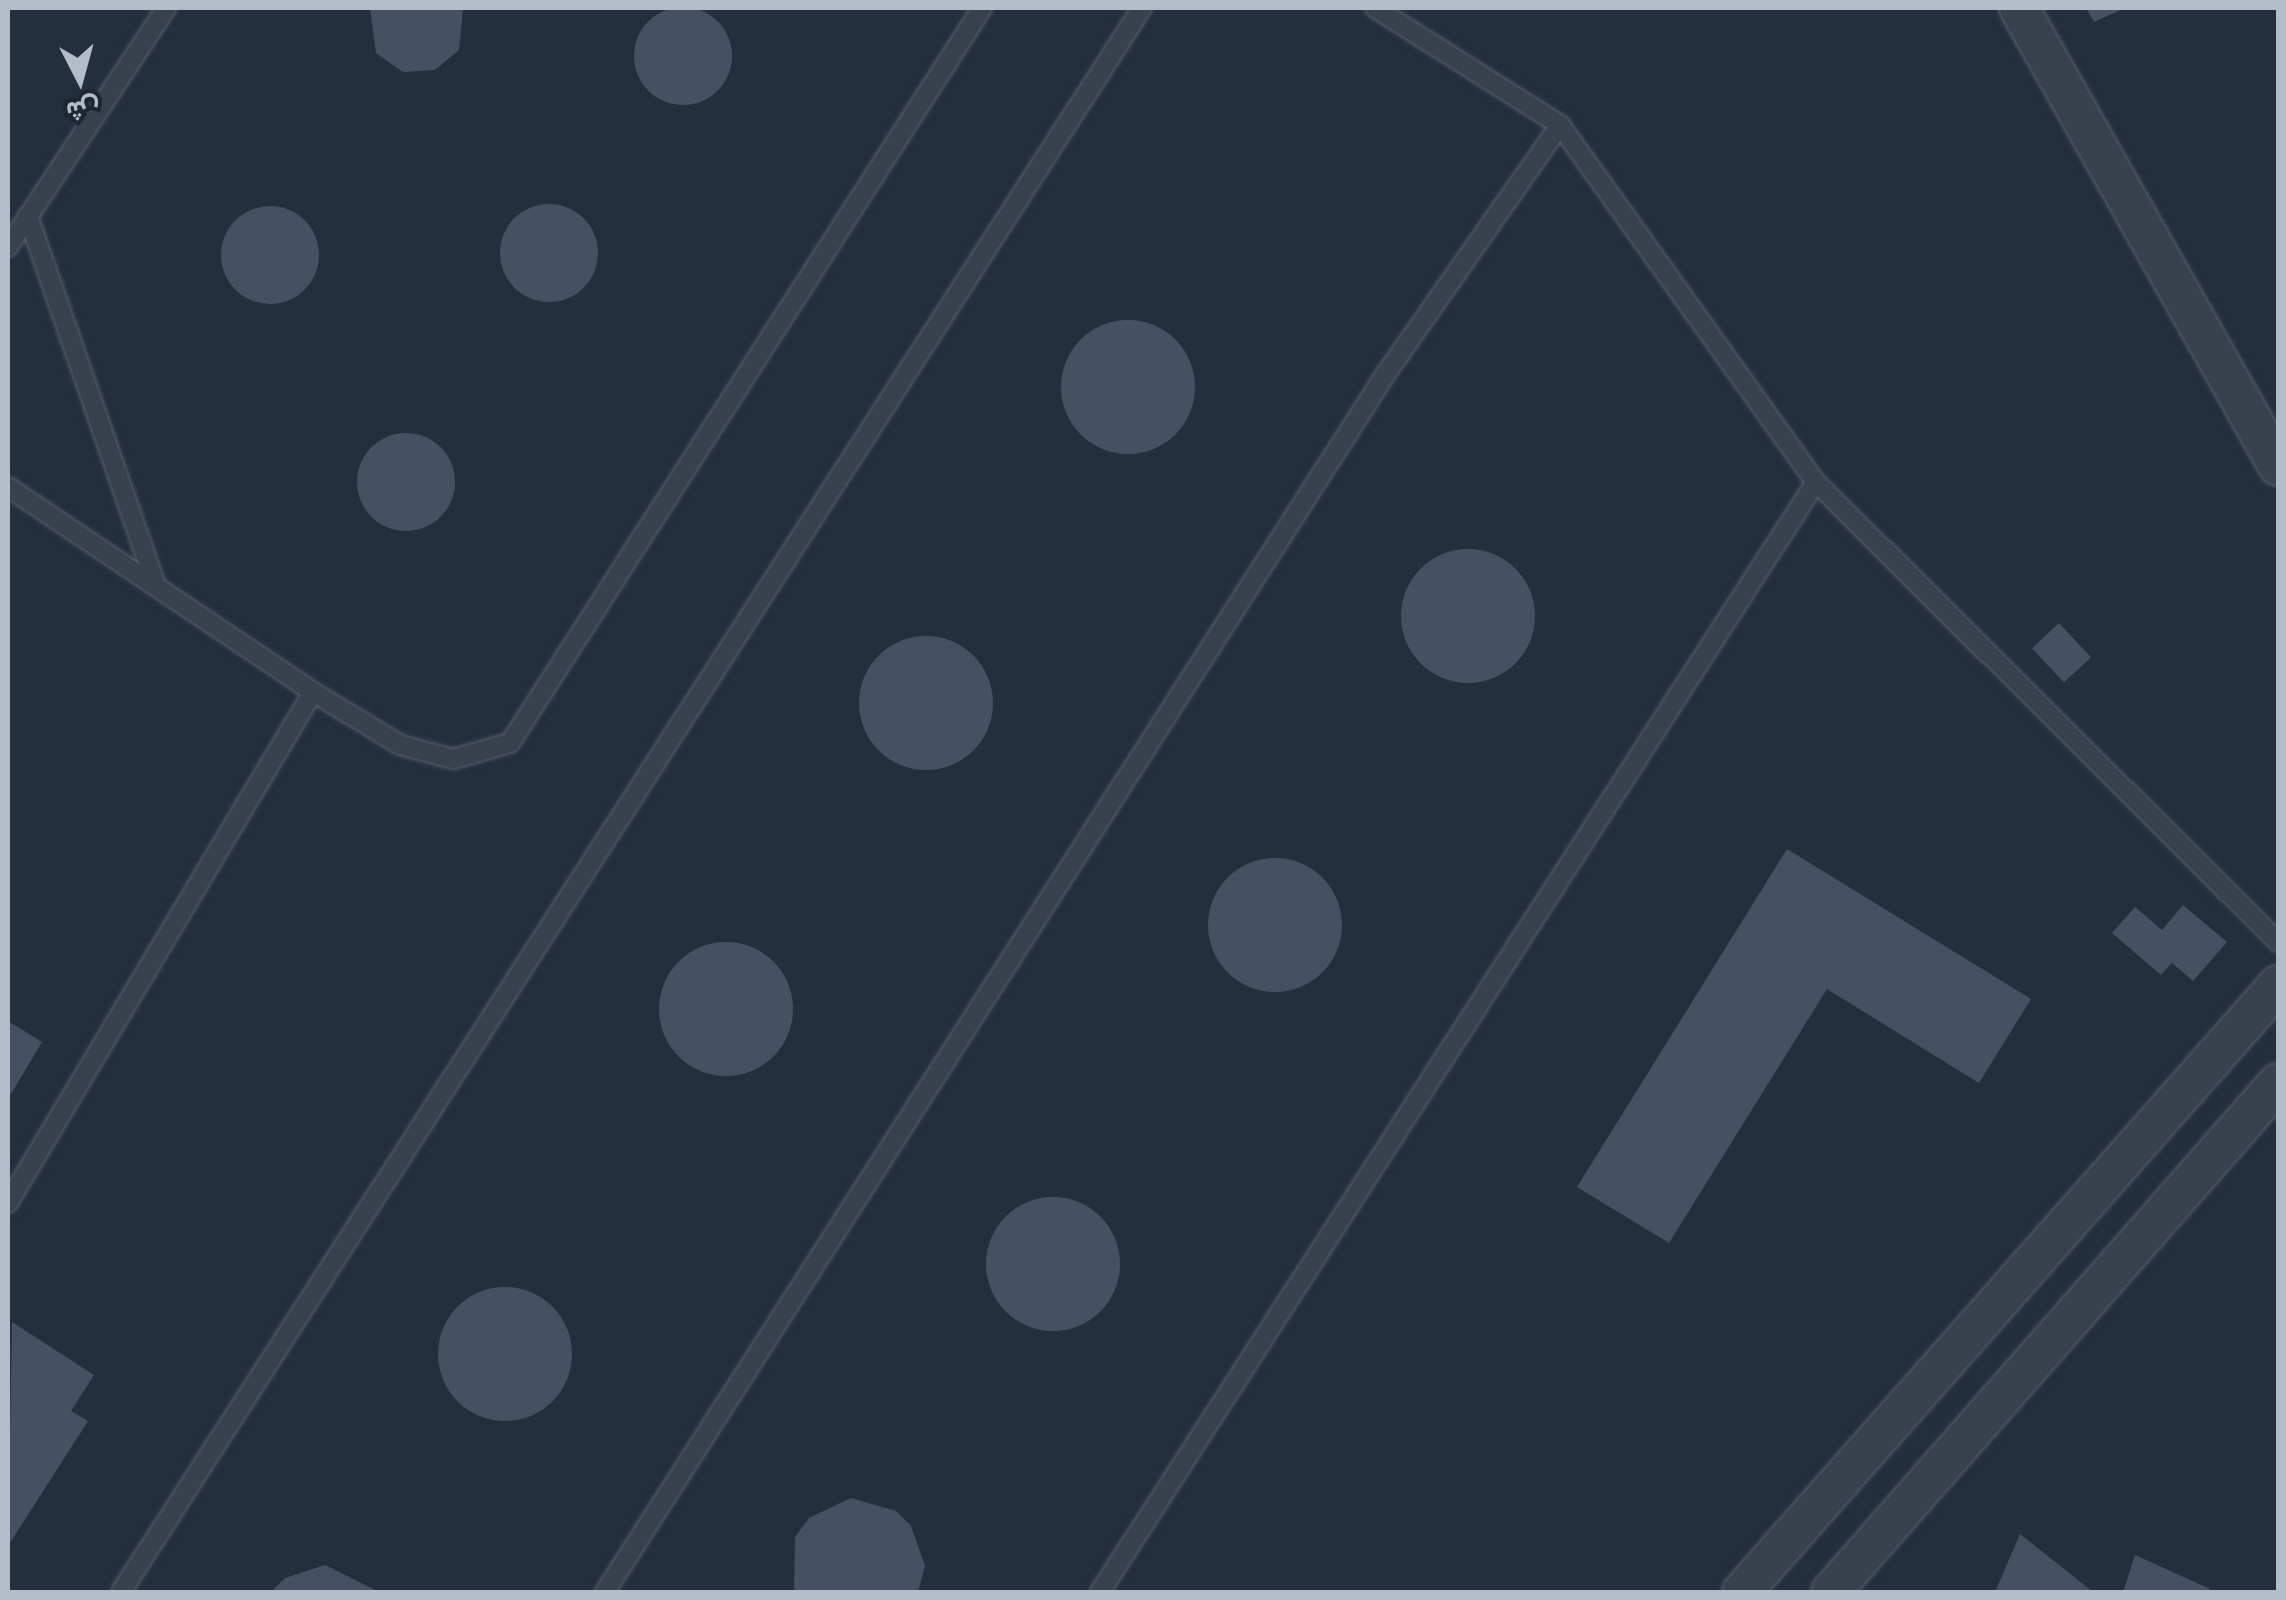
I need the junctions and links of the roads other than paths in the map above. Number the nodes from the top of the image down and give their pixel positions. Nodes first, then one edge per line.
1 (166, 8) edge
2 (982, 8) edge
3 (1142, 8) edge
4 (1375, 8) edge
5 (2019, 8) edge
6 (1560, 125) junction
7 (28, 216) junction
8 (8, 248) edge
9 (2278, 466) edge
10 (1816, 482) junction
11 (8, 487) edge
12 (156, 586) junction
13 (314, 692) junction
14 (2278, 942) edge
15 (2278, 985) edge
16 (2278, 1083) edge
17 (8, 1203) edge
18 (1973, 1336) junction
19 (2020, 1377) junction
20 (121, 1592) edge
21 (605, 1592) edge
22 (1100, 1592) edge
23 (1742, 1592) edge
24 (1831, 1592) edge

1 - 7 lane
2 - 13 lane
3 - 20 lane
4 - 6 lane
5 - 9 street
6 - 10 lane
6 - 21 lane
7 - 8 lane
7 - 12 lane
10 - 14 lane
10 - 22 lane
11 - 12 lane
12 - 13 lane
13 - 17 lane
15 - 18 street
16 - 19 street
18 - 19 street
18 - 23 street
19 - 24 street

